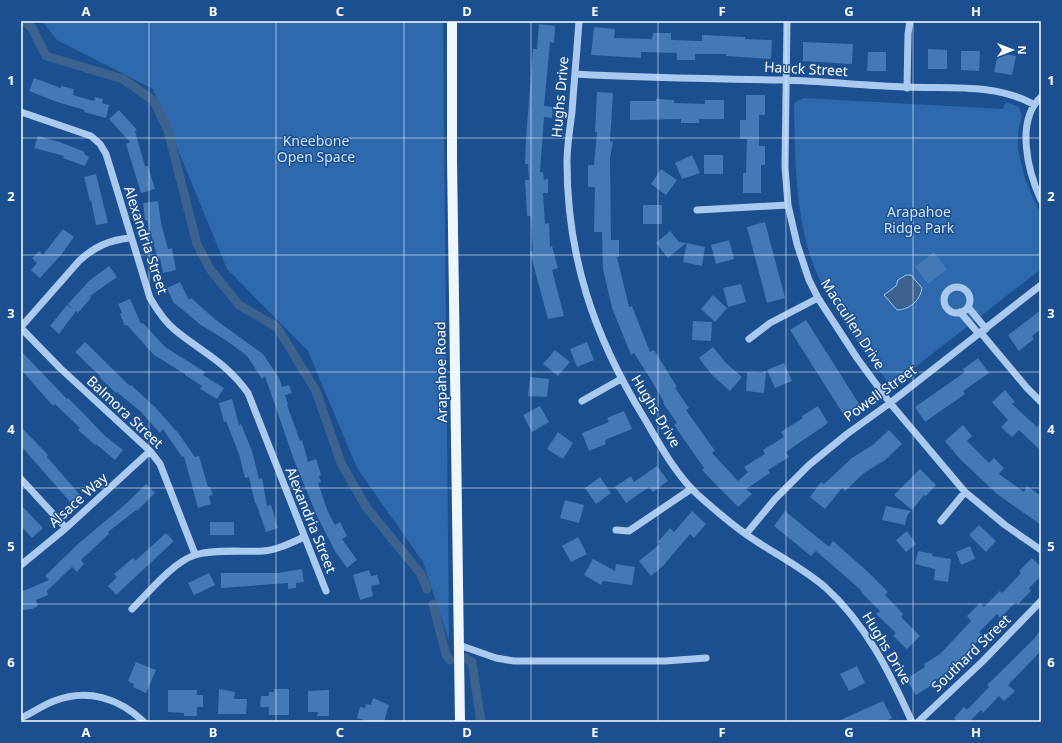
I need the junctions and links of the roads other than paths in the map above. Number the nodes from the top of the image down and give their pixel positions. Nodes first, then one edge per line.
1 (452, 21) edge
2 (579, 21) edge
3 (787, 21) edge
4 (910, 21) edge
5 (575, 74) junction
6 (786, 80) junction
7 (907, 88) junction
8 (1041, 97) edge
9 (1033, 104) junction
10 (21, 112) edge
11 (1041, 200) edge
12 (788, 205) junction
13 (697, 210) dead end
14 (130, 238) junction
15 (1041, 285) edge
16 (818, 298) junction
17 (968, 307) junction
18 (960, 312) junction
19 (21, 327) edge
20 (982, 332) junction
21 (748, 340) dead end
22 (621, 379) junction
23 (582, 401) dead end
24 (1041, 402) edge
25 (890, 403) junction
26 (150, 451) junction
27 (21, 479) edge
28 (691, 489) junction
29 (965, 492) junction
30 (941, 521) dead end
31 (66, 528) junction
32 (616, 530) dead end
33 (746, 534) junction
34 (304, 538) junction
35 (1041, 550) edge
36 (195, 554) junction
37 (21, 565) edge
38 (326, 591) dead end
39 (1041, 601) edge
40 (132, 609) dead end
41 (459, 645) junction
42 (706, 658) dead end
43 (21, 718) edge
44 (144, 722) edge
45 (460, 722) edge
46 (912, 722) edge
47 (918, 722) edge

1 - 41 main road, Arapahoe Road
2 - 5 street, Hughs Drive
3 - 6 street, Maccullen Drive
4 - 7 street
5 - 6 street, Hauck Street
5 - 22 street, Hughs Drive
6 - 7 street, Hauck Street
6 - 12 street, Maccullen Drive
7 - 9 street, Hauck Street
8 - 9 street
9 - 11 street
10 - 14 street, Alexandria Street
12 - 13 street
12 - 16 street, Maccullen Drive
14 - 19 street
14 - 34 street, Alexandria Street
15 - 20 street, Powell Street
16 - 21 street
16 - 25 street, Maccullen Drive
17 - 18 street
17 - 18 street
17 - 20 street
18 - 20 street
19 - 26 street, Balmora Street
20 - 24 street
20 - 25 street, Powell Street
22 - 23 street
22 - 28 street, Hughs Drive
25 - 29 street, Maccullen Drive
25 - 33 street, Powell Street
26 - 31 street, Alsace Way
26 - 36 street, Balmora Street
27 - 31 street
28 - 32 street
28 - 33 street, Hughs Drive
29 - 30 street
29 - 35 street, Maccullen Drive
31 - 37 street, Alsace Way
33 - 46 street, Hughs Drive
34 - 36 street
34 - 38 street, Alexandria Street
36 - 40 street
39 - 47 street, Southard Street
41 - 42 street
41 - 45 main road, Arapahoe Road
43 - 44 street

